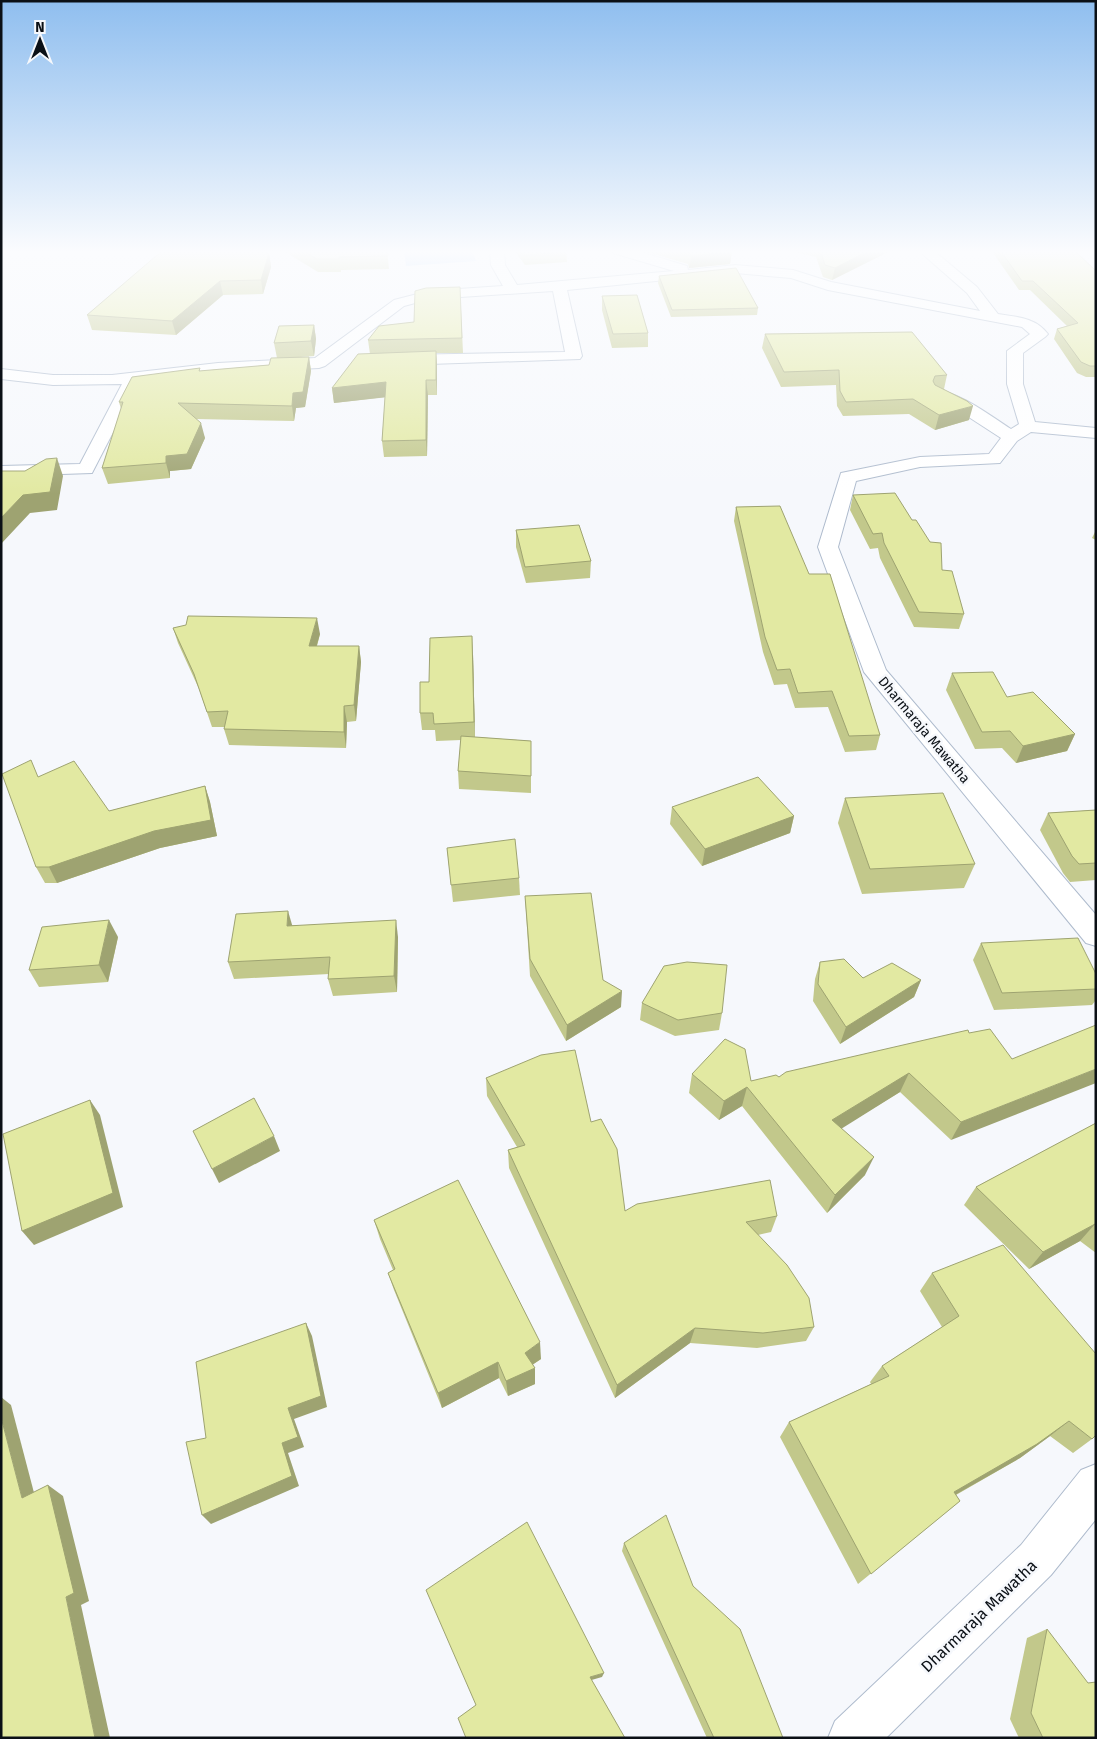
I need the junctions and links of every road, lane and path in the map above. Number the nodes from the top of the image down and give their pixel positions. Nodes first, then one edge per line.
1 (361, 331) edge
2 (569, 331) edge
3 (1036, 331) edge
4 (388, 361) edge
5 (348, 362) dead end
6 (319, 363) junction
7 (1, 374) edge
8 (133, 378) junction
9 (939, 395) edge
10 (1019, 432) junction
11 (1096, 433) edge
12 (1, 470) edge
13 (1096, 935) edge
14 (1096, 1485) edge
15 (852, 1738) edge

1 - 6 street
2 - 4 street
3 - 10 street
5 - 6 street
6 - 8 street
7 - 8 street
8 - 12 street
9 - 10 street
10 - 11 street
10 - 13 street, Dharmaraja Mawatha
14 - 15 street, Dharmaraja Mawatha

